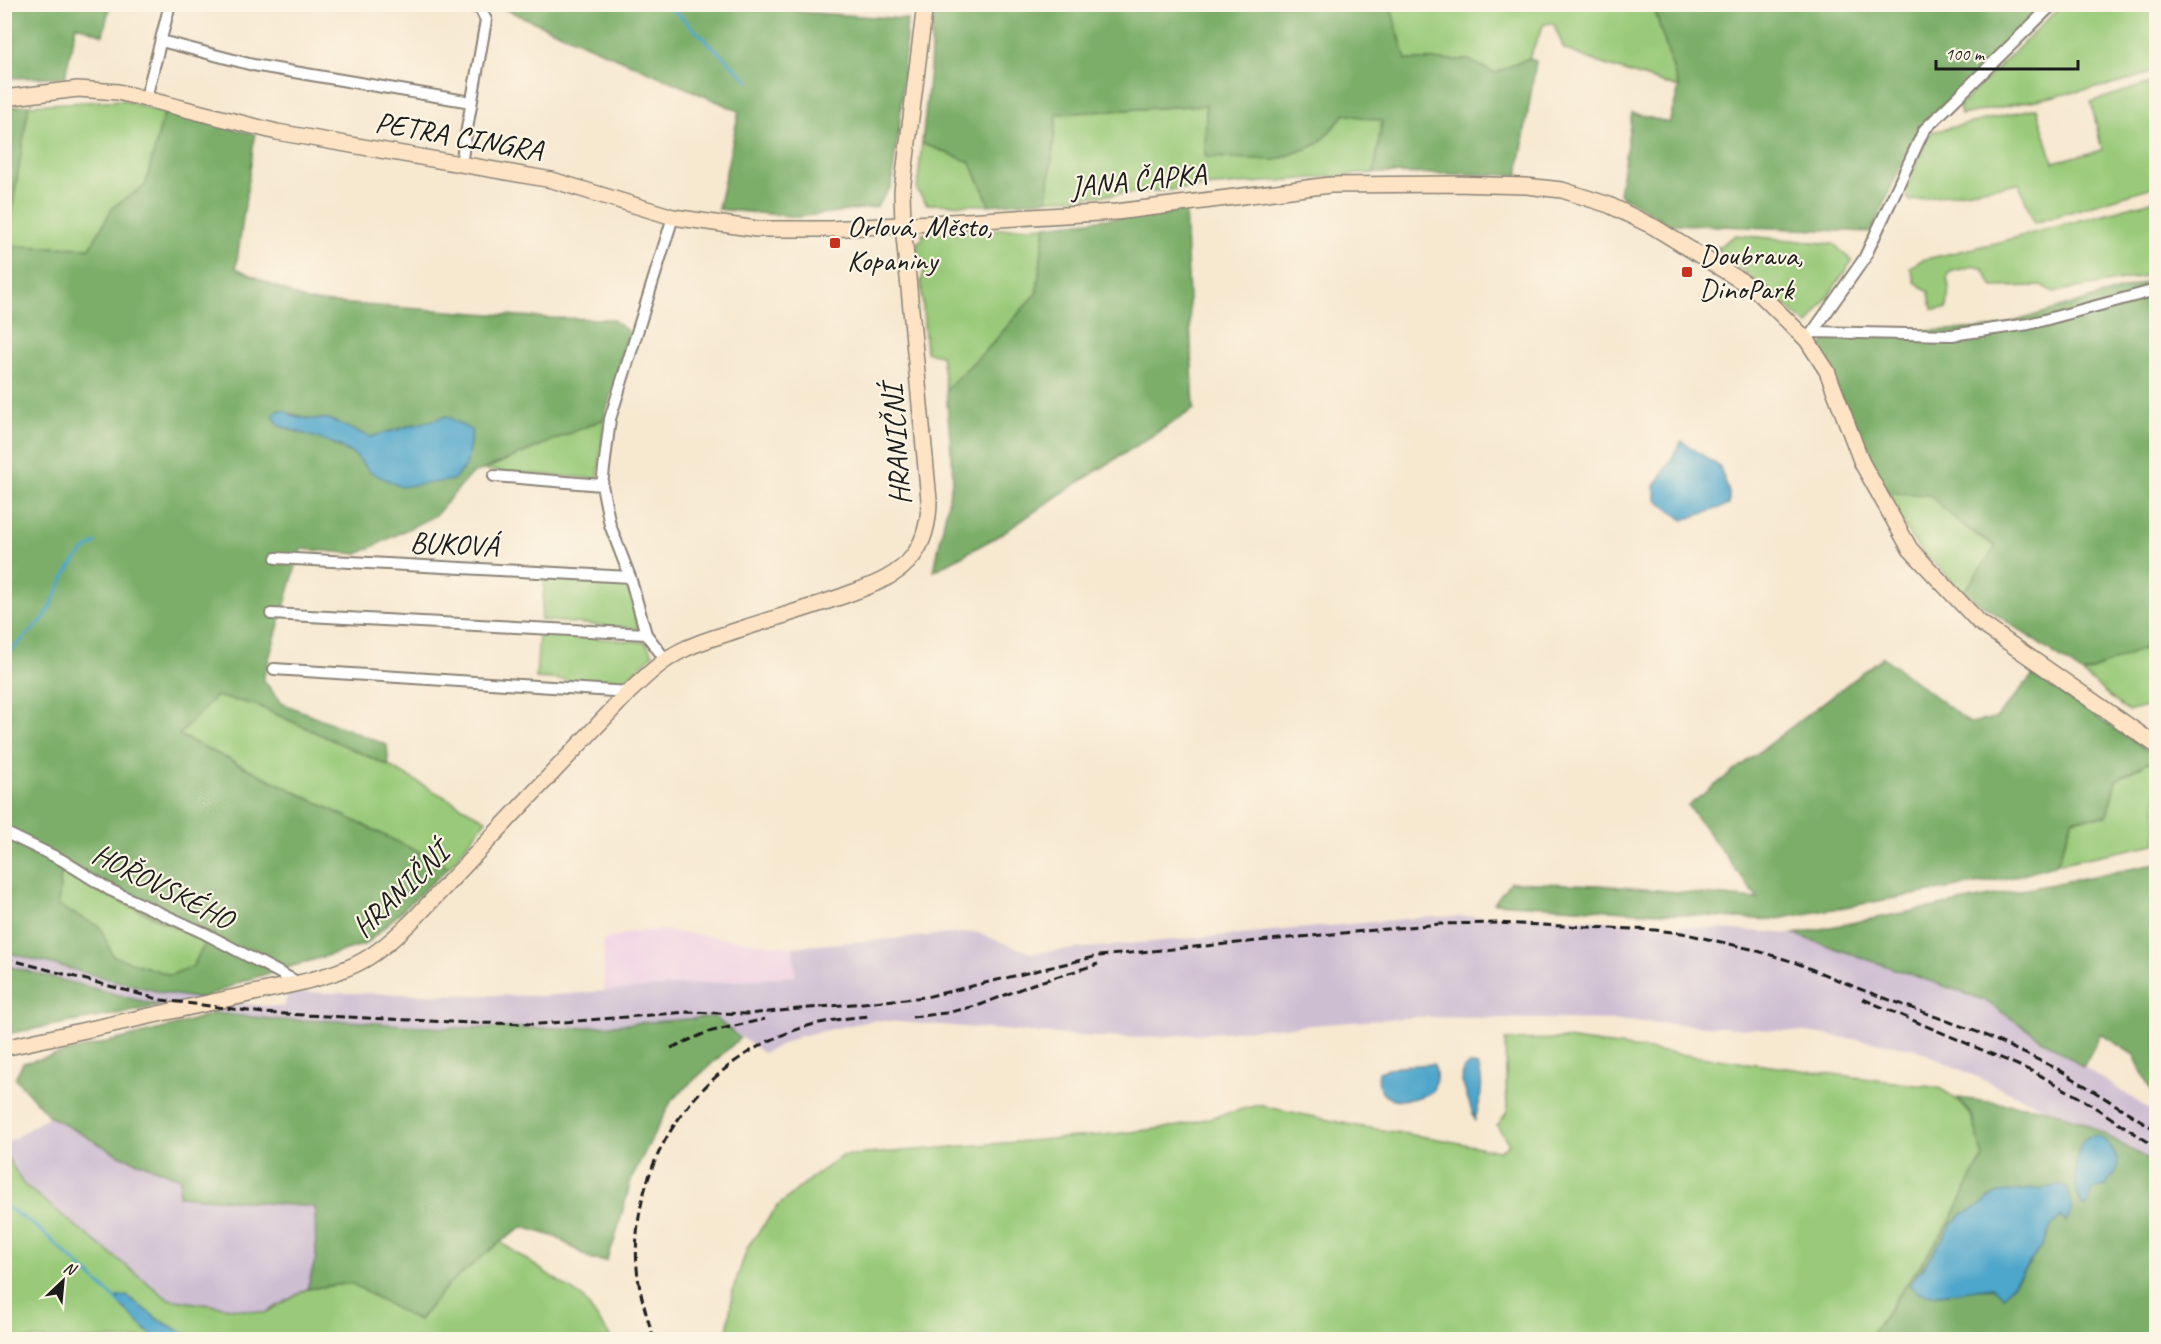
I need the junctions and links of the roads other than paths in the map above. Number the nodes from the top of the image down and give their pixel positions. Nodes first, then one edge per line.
1 (170, 4) edge
2 (459, 4) edge
3 (925, 4) edge
4 (2053, 4) edge
5 (160, 41) junction
6 (4, 98) edge
7 (146, 98) junction
8 (471, 102) junction
9 (460, 163) junction
10 (673, 217) junction
11 (903, 225) junction
12 (2157, 290) edge
13 (1810, 336) junction
14 (494, 476) dead end
15 (602, 485) junction
16 (276, 558) dead end
17 (630, 577) junction
18 (271, 614) dead end
19 (646, 634) junction
20 (665, 659) junction
21 (274, 669) dead end
22 (629, 692) junction
23 (2157, 745) edge
24 (4, 832) edge
25 (298, 983) junction
26 (4, 1048) edge

1 - 5 street
2 - 8 street
3 - 11 street, HRANIČNÍ
4 - 13 street
5 - 7 street
5 - 8 street
6 - 7 street, PETRA CINGRA
7 - 9 street, PETRA CINGRA
8 - 9 street
9 - 10 street, PETRA CINGRA
10 - 11 street, PETRA CINGRA
10 - 15 street
11 - 13 street, JANA ČAPKA
11 - 20 street, HRANIČNÍ
12 - 13 street
13 - 23 street, JANA ČAPKA
14 - 15 street
15 - 17 street
16 - 17 street, BUKOVÁ
17 - 19 street
18 - 19 street
19 - 20 street
20 - 22 street, HRANIČNÍ
21 - 22 street
22 - 25 street, HRANIČNÍ
24 - 25 street, HOŘOVSKÉHO
25 - 26 street, HRANIČNÍ

